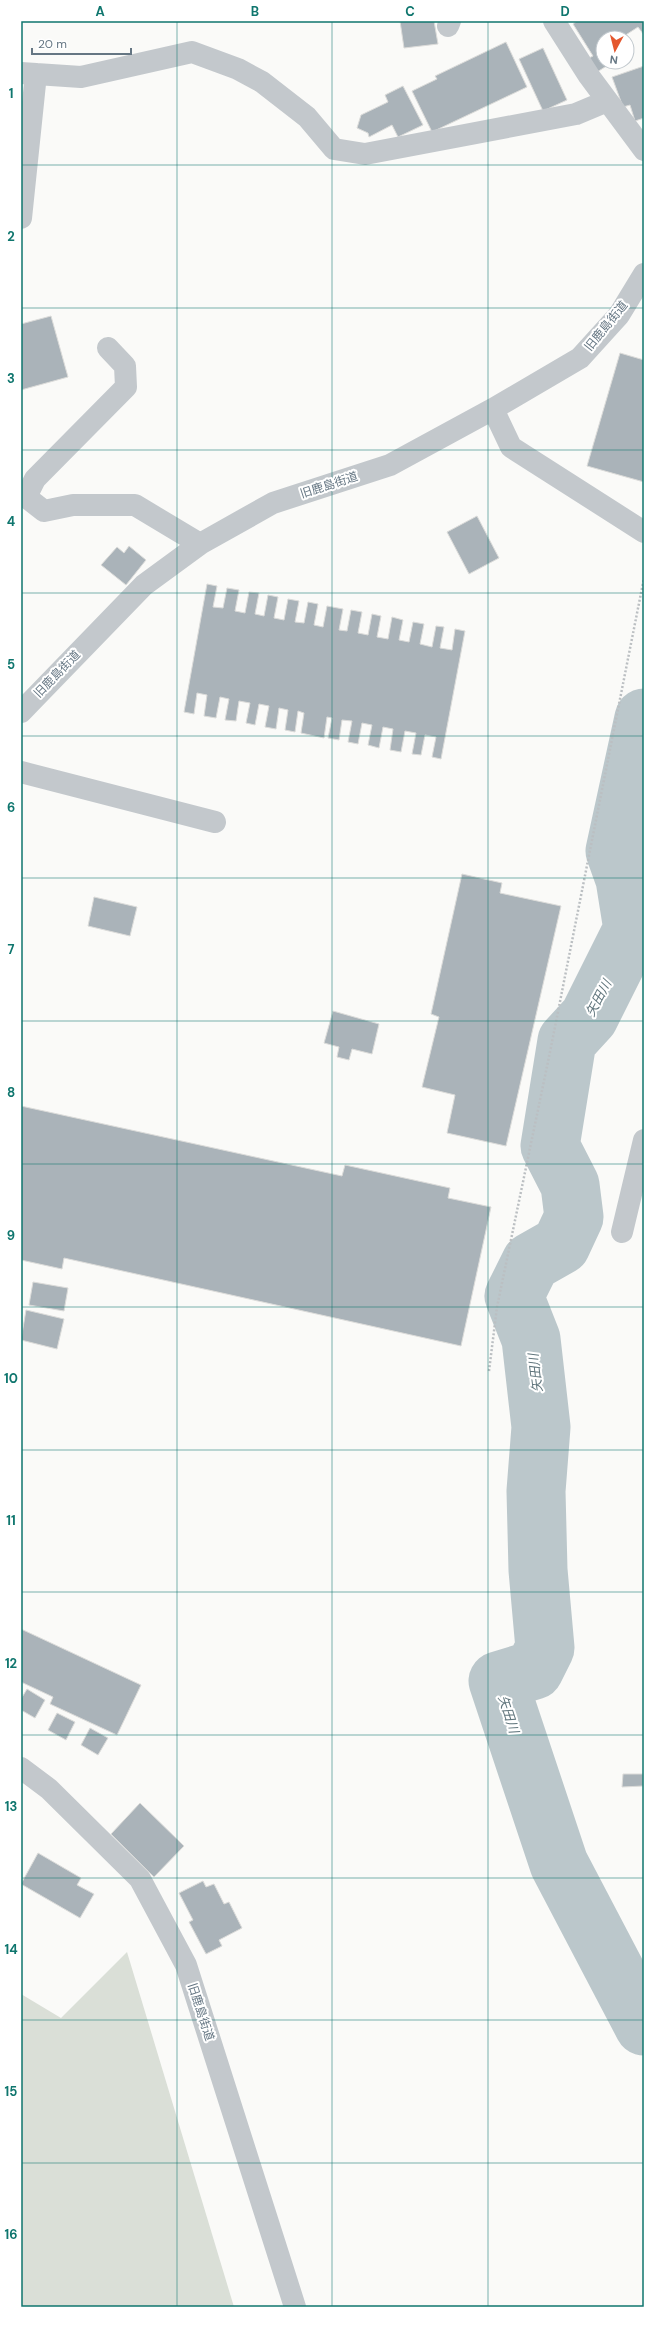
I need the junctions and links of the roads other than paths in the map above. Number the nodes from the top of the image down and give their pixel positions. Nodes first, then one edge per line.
1 (554, 21) edge
2 (28, 73) edge
3 (607, 101) junction
4 (644, 150) edge
5 (21, 218) edge
6 (644, 274) edge
7 (108, 348) dead end
8 (493, 409) junction
9 (644, 532) edge
10 (200, 544) junction
11 (21, 712) edge
12 (21, 772) edge
13 (215, 822) dead end
14 (644, 1140) edge
15 (622, 1232) dead end
16 (21, 1768) edge
17 (295, 2307) edge

1 - 3 street
2 - 3 street
2 - 5 street
3 - 4 street
6 - 8 street, 旧鹿島街道
7 - 10 street
8 - 9 street
8 - 10 street, 旧鹿島街道
10 - 11 street, 旧鹿島街道
12 - 13 street
14 - 15 street
16 - 17 street, 旧鹿島街道

